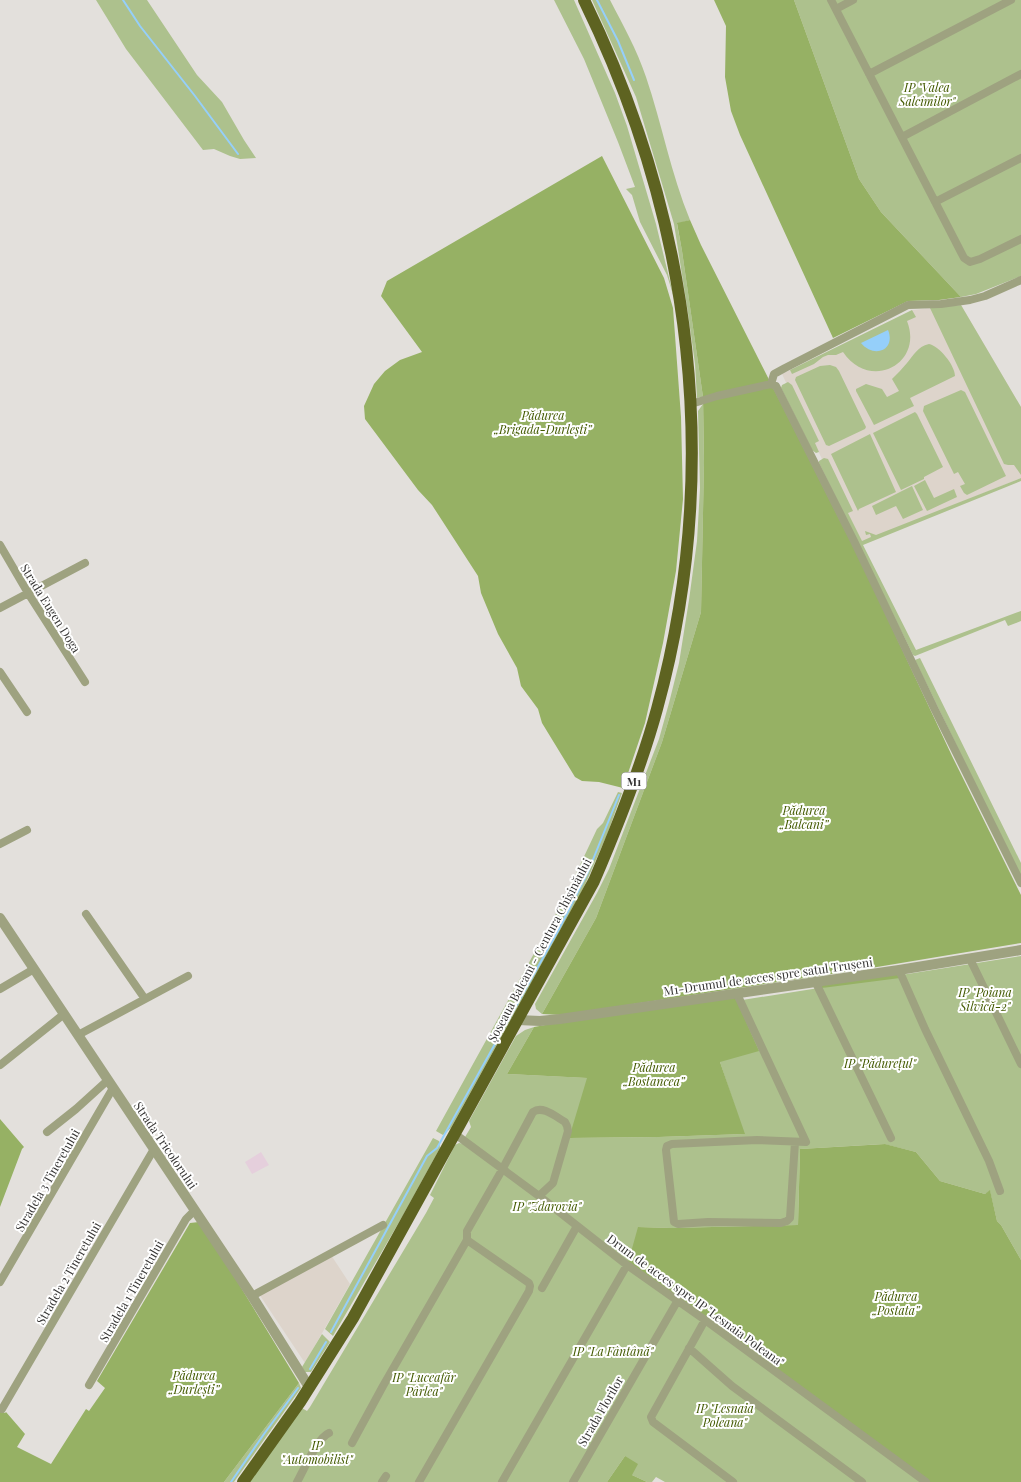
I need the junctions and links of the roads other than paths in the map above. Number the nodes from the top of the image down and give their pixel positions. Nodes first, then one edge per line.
1 (584, 0) edge
2 (831, 0) edge
3 (853, 0) edge
4 (1011, 0) edge
5 (836, 9) junction
6 (869, 74) junction
7 (1021, 74) edge
8 (902, 136) junction
9 (1021, 158) edge
10 (935, 202) junction
11 (1021, 239) edge
12 (1021, 280) edge
13 (771, 384) junction
14 (691, 404) junction
15 (0, 545) edge
16 (85, 563) dead end
17 (28, 593) junction
18 (0, 608) edge
19 (0, 672) edge
20 (85, 682) dead end
21 (27, 712) dead end
22 (27, 830) dead end
23 (0, 844) edge
24 (1021, 883) edge
25 (86, 914) dead end
26 (0, 918) edge
27 (1021, 950) edge
28 (970, 959) junction
29 (34, 968) junction
30 (899, 970) junction
31 (188, 976) dead end
32 (816, 981) junction
33 (0, 989) edge
34 (737, 994) junction
35 (145, 999) junction
36 (64, 1014) junction
37 (518, 1020) junction
38 (78, 1035) junction
39 (1021, 1064) edge
40 (0, 1065) edge
41 (110, 1084) junction
42 (47, 1132) dead end
43 (455, 1134) junction
44 (891, 1138) dead end
45 (795, 1142) junction
46 (154, 1149) junction
47 (502, 1170) junction
48 (1000, 1191) dead end
49 (539, 1196) junction
50 (195, 1210) junction
51 (383, 1225) dead end
52 (577, 1226) junction
53 (467, 1240) junction
54 (627, 1265) junction
55 (0, 1282) edge
56 (542, 1288) dead end
57 (252, 1296) junction
58 (678, 1300) junction
59 (705, 1320) junction
60 (689, 1348) junction
61 (89, 1385) dead end
62 (309, 1387) junction
63 (2, 1409) dead end
64 (329, 1433) dead end
65 (352, 1443) dead end
66 (729, 1481) edge
67 (243, 1482) edge
68 (297, 1482) edge
69 (419, 1482) edge
70 (502, 1482) edge
71 (573, 1482) edge
72 (862, 1482) edge
73 (926, 1482) edge

1 - 14 highway, Șoseaua Balcani - Centura Chișinăului / M1
2 - 5 street
3 - 5 street
4 - 6 street
5 - 6 street
6 - 8 street
7 - 8 street
8 - 10 street
9 - 10 street
10 - 11 street
12 - 13 street
13 - 14 street
13 - 24 street
14 - 37 highway, Șoseaua Balcani - Centura Chișinăului / M1
15 - 17 street, Strada Eugen Doga
16 - 17 street
17 - 18 street
17 - 20 street, Strada Eugen Doga
19 - 21 street
22 - 23 street
25 - 35 street
26 - 29 street, Strada Tricolorului
27 - 28 street, M1-Drumul de acces spre satul Trușeni
28 - 30 street, M1-Drumul de acces spre satul Trușeni
28 - 39 street
29 - 33 street
29 - 36 street, Strada Tricolorului
30 - 32 street, M1-Drumul de acces spre satul Trușeni
30 - 48 street
31 - 35 street
32 - 34 street, M1-Drumul de acces spre satul Trușeni
32 - 44 street
34 - 37 street, M1-Drumul de acces spre satul Trușeni
34 - 45 street
35 - 38 street
36 - 38 street, Strada Tricolorului
36 - 40 street
37 - 43 highway, Șoseaua Balcani - Centura Chișinăului / M1
38 - 41 street, Strada Tricolorului
41 - 42 street, Stradela 3 Tineretului
41 - 46 street, Strada Tricolorului
41 - 55 street, Stradela 3 Tineretului
43 - 47 street, Drum de acces spre IP "Lesnaia Poleana"
43 - 62 highway, Șoseaua Balcani - Centura Chișinăului / M1
45 - 45 street
46 - 50 street, Strada Tricolorului
46 - 63 street, Stradela 2 Tineretului
47 - 49 street, Drum de acces spre IP "Lesnaia Poleana"
47 - 49 street
47 - 53 street
49 - 52 street, Drum de acces spre IP "Lesnaia Poleana"
50 - 57 street, Strada Tricolorului
50 - 61 street, Stradela 1 Tineretului
51 - 57 street
52 - 54 street, Drum de acces spre IP "Lesnaia Poleana"
52 - 56 street
53 - 65 street
53 - 69 street
54 - 58 street, Drum de acces spre IP "Lesnaia Poleana"
54 - 70 street
57 - 62 street, Strada Tricolorului
58 - 59 street, Drum de acces spre IP "Lesnaia Poleana"
58 - 71 street, Strada Florilor
59 - 60 street
59 - 73 street, Drum de acces spre IP "Lesnaia Poleana"
60 - 66 street
60 - 72 street
62 - 67 highway, Șoseaua Balcani - Centura Chișinăului / M1
64 - 68 street

